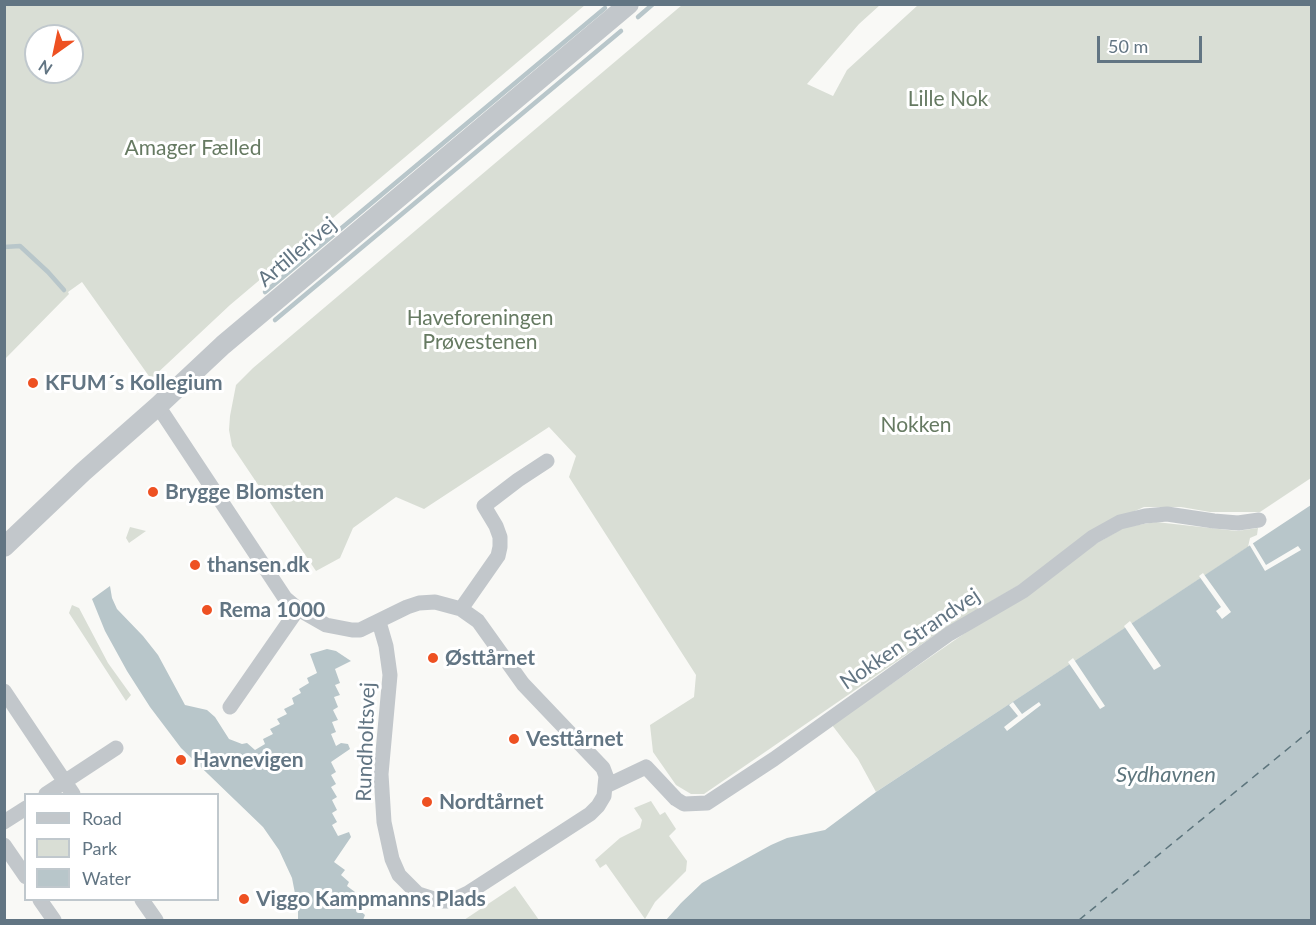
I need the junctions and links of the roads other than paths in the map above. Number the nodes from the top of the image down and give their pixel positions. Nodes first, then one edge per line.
1 (629, 4) edge
2 (158, 406) junction
3 (547, 461) dead end
4 (1259, 520) dead end
5 (4, 547) edge
6 (298, 609) junction
7 (461, 609) junction
8 (379, 622) junction
9 (4, 691) edge
10 (230, 707) dead end
11 (116, 748) dead end
12 (606, 786) junction
13 (69, 788) edge
14 (53, 793) edge
15 (24, 809) edge
16 (4, 822) edge
17 (4, 845) edge
18 (24, 874) edge
19 (41, 901) edge
20 (143, 901) edge
21 (54, 921) edge
22 (156, 921) edge

1 - 2 street, Artillerivej
2 - 5 street, Artillerivej
2 - 6 street
3 - 7 street
4 - 12 street, Nokken Strandvej
6 - 8 street
6 - 10 street
7 - 8 street
7 - 12 street
8 - 12 street, Rundholtsvej
9 - 13 street
11 - 13 street
13 - 14 street
15 - 16 street
17 - 18 street
19 - 21 street
20 - 22 street

